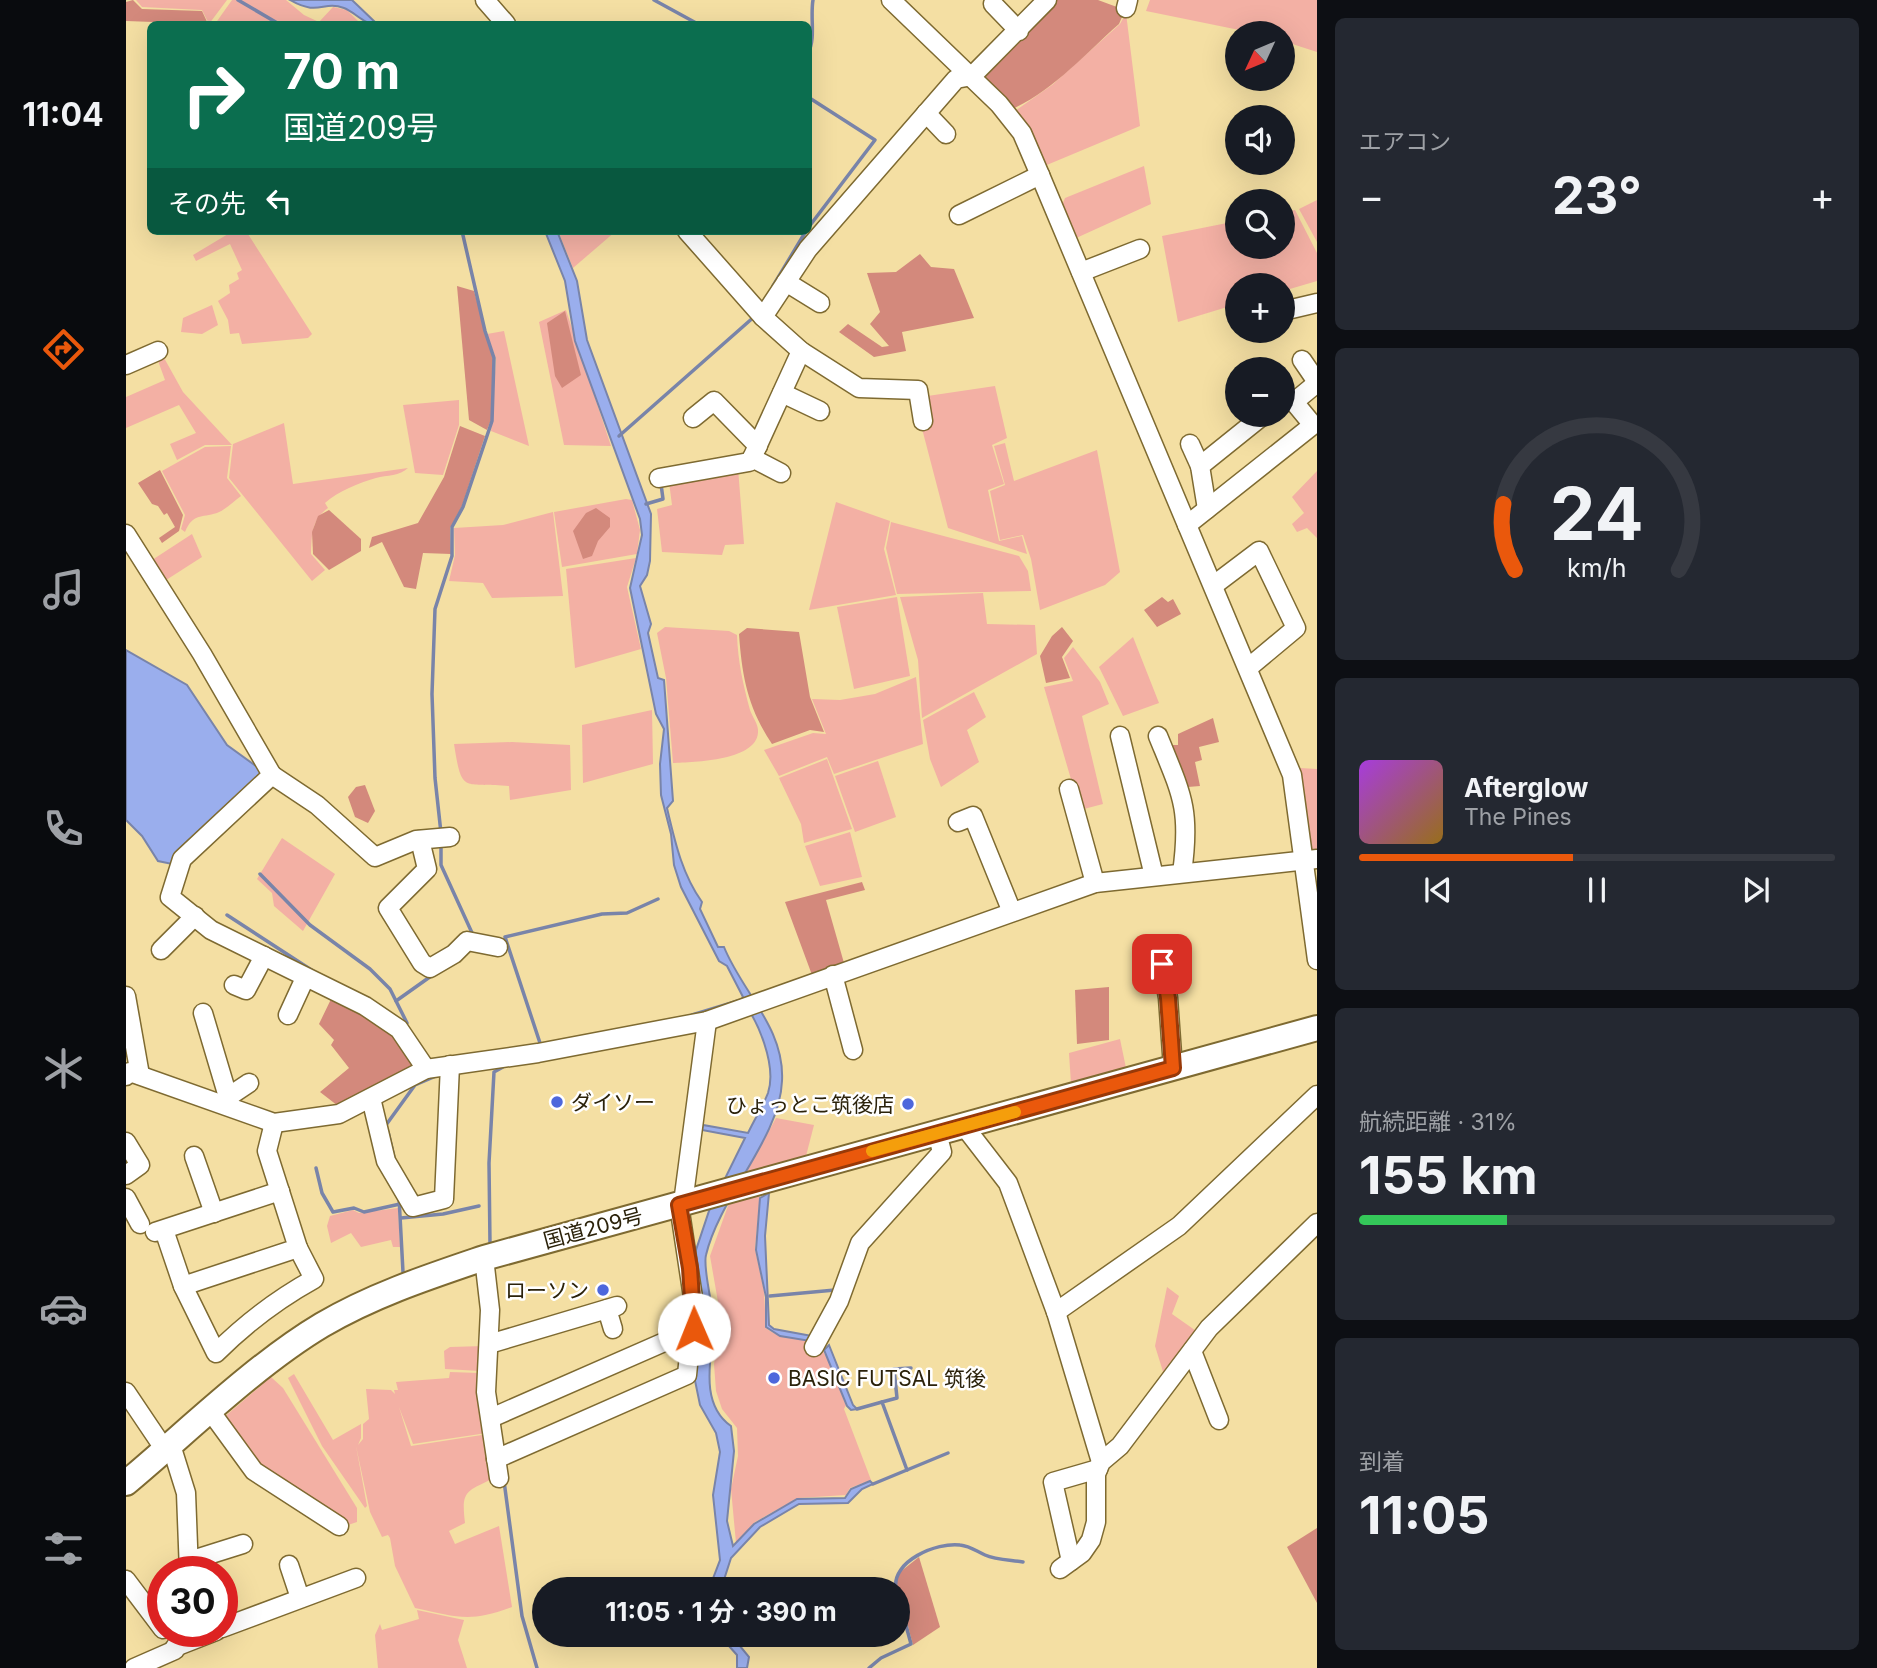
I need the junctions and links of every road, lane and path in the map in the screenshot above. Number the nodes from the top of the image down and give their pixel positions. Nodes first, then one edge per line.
1 (485, 0) edge
2 (891, 0) edge
3 (1047, 0) edge
4 (993, 4) dead end
5 (503, 21) edge
6 (1019, 31) junction
7 (972, 76) junction
8 (926, 113) junction
9 (946, 134) dead end
10 (1040, 175) junction
11 (959, 215) dead end
12 (691, 235) edge
13 (1140, 249) dead end
14 (1081, 272) junction
15 (786, 282) junction
16 (820, 303) dead end
17 (1317, 303) edge
18 (1295, 308) edge
19 (763, 317) junction
20 (158, 351) dead end
21 (801, 351) junction
22 (1302, 360) dead end
23 (126, 365) edge
24 (1317, 382) edge
25 (782, 393) junction
26 (820, 411) dead end
27 (693, 418) dead end
28 (923, 421) dead end
29 (1249, 427) edge
30 (1190, 444) dead end
31 (755, 452) junction
32 (1200, 466) junction
33 (781, 473) dead end
34 (659, 478) dead end
35 (1208, 509) junction
36 (1186, 526) junction
37 (126, 534) edge
38 (1214, 585) junction
39 (1248, 668) junction
40 (1120, 736) dead end
41 (1158, 737) dead end
42 (272, 775) junction
43 (1069, 789) dead end
44 (958, 821) dead end
45 (450, 836) dead end
46 (420, 840) junction
47 (1311, 859) edge
48 (1182, 873) junction
49 (1154, 876) junction
50 (1095, 883) junction
51 (1012, 912) junction
52 (195, 916) junction
53 (498, 947) dead end
54 (161, 950) dead end
55 (264, 957) junction
56 (1317, 960) edge
57 (1162, 964) dead end
58 (833, 975) junction
59 (305, 978) junction
60 (234, 985) dead end
61 (126, 996) edge
62 (203, 1013) dead end
63 (288, 1015) dead end
64 (707, 1021) junction
65 (1317, 1028) edge
66 (853, 1050) dead end
67 (450, 1065) junction
68 (1173, 1068) junction
69 (426, 1069) junction
70 (133, 1076) edge
71 (249, 1083) dead end
72 (1317, 1095) edge
73 (371, 1098) junction
74 (229, 1102) junction
75 (274, 1123) junction
76 (964, 1126) junction
77 (937, 1133) junction
78 (126, 1142) edge
79 (194, 1156) dead end
80 (126, 1175) edge
81 (280, 1191) junction
82 (126, 1198) edge
83 (681, 1204) junction
84 (214, 1213) junction
85 (1317, 1223) edge
86 (153, 1229) junction
87 (298, 1248) junction
88 (484, 1258) junction
89 (183, 1286) junction
90 (1056, 1312) junction
91 (613, 1329) dead end
92 (694, 1329) junction
93 (489, 1344) junction
94 (814, 1348) dead end
95 (1192, 1351) junction
96 (126, 1392) edge
97 (211, 1412) junction
98 (491, 1418) junction
99 (1219, 1420) dead end
100 (168, 1448) junction
101 (496, 1459) junction
102 (1099, 1465) junction
103 (499, 1478) dead end
104 (126, 1483) edge
105 (339, 1526) dead end
106 (243, 1544) dead end
107 (189, 1556) edge
108 (214, 1556) edge
109 (289, 1565) dead end
110 (356, 1578) dead end
111 (128, 1587) edge
112 (300, 1598) junction
113 (147, 1610) edge
114 (238, 1622) edge
115 (173, 1647) edge
116 (180, 1647) edge
117 (134, 1668) edge
118 (180, 1668) edge

1 - 5 street
2 - 7 street
3 - 6 street
4 - 6 street
6 - 7 street
7 - 8 street
7 - 10 street
8 - 9 street
8 - 15 street
10 - 11 street
10 - 14 street
12 - 19 street
13 - 14 street
14 - 36 street
15 - 16 street
15 - 19 street
17 - 18 street
19 - 21 street
20 - 23 street
21 - 25 street
21 - 28 street
22 - 24 street
24 - 35 street
25 - 26 street
25 - 31 street
27 - 31 street
29 - 32 street
30 - 32 street
31 - 33 street
31 - 34 street
32 - 35 street
35 - 36 street
36 - 38 street
37 - 42 street
38 - 39 street
38 - 39 street
39 - 47 street
40 - 49 street
41 - 48 street
42 - 46 street
42 - 52 street
43 - 50 street
44 - 51 street
45 - 46 street
46 - 53 street
47 - 48 street
47 - 56 street
48 - 49 street
49 - 50 street
50 - 51 street
51 - 58 street
52 - 54 street
52 - 55 street
55 - 59 street
55 - 60 street
57 - 68 street
58 - 64 street
58 - 66 street
59 - 63 street
59 - 69 street
61 - 70 street
62 - 74 street
64 - 67 street
64 - 83 street
65 - 68 highway, 国道209号
67 - 69 street
67 - 73 street
68 - 76 highway, 国道209号
69 - 73 street
70 - 74 street
71 - 74 street
72 - 90 street
73 - 75 street
74 - 75 street
75 - 81 street
76 - 77 highway, 国道209号
76 - 90 street
77 - 83 highway, 国道209号
77 - 94 street
78 - 80 street
79 - 84 street
81 - 84 street
81 - 87 street
82 - 86 street
83 - 88 highway, 国道209号
83 - 92 street
84 - 86 street
85 - 95 street
86 - 89 street
87 - 89 street
87 - 89 street
88 - 93 street
88 - 97 highway, 国道209号
90 - 102 street
91 - 93 street
92 - 98 street
92 - 101 street
93 - 98 street
95 - 99 street
95 - 102 street
96 - 100 street
97 - 100 highway, 国道209号
97 - 105 street
98 - 101 street
100 - 104 highway, 国道209号
100 - 107 street
101 - 103 street
102 - 102 street
106 - 108 street
109 - 112 street
110 - 112 street
111 - 113 street
112 - 114 street
115 - 117 street
116 - 118 street

